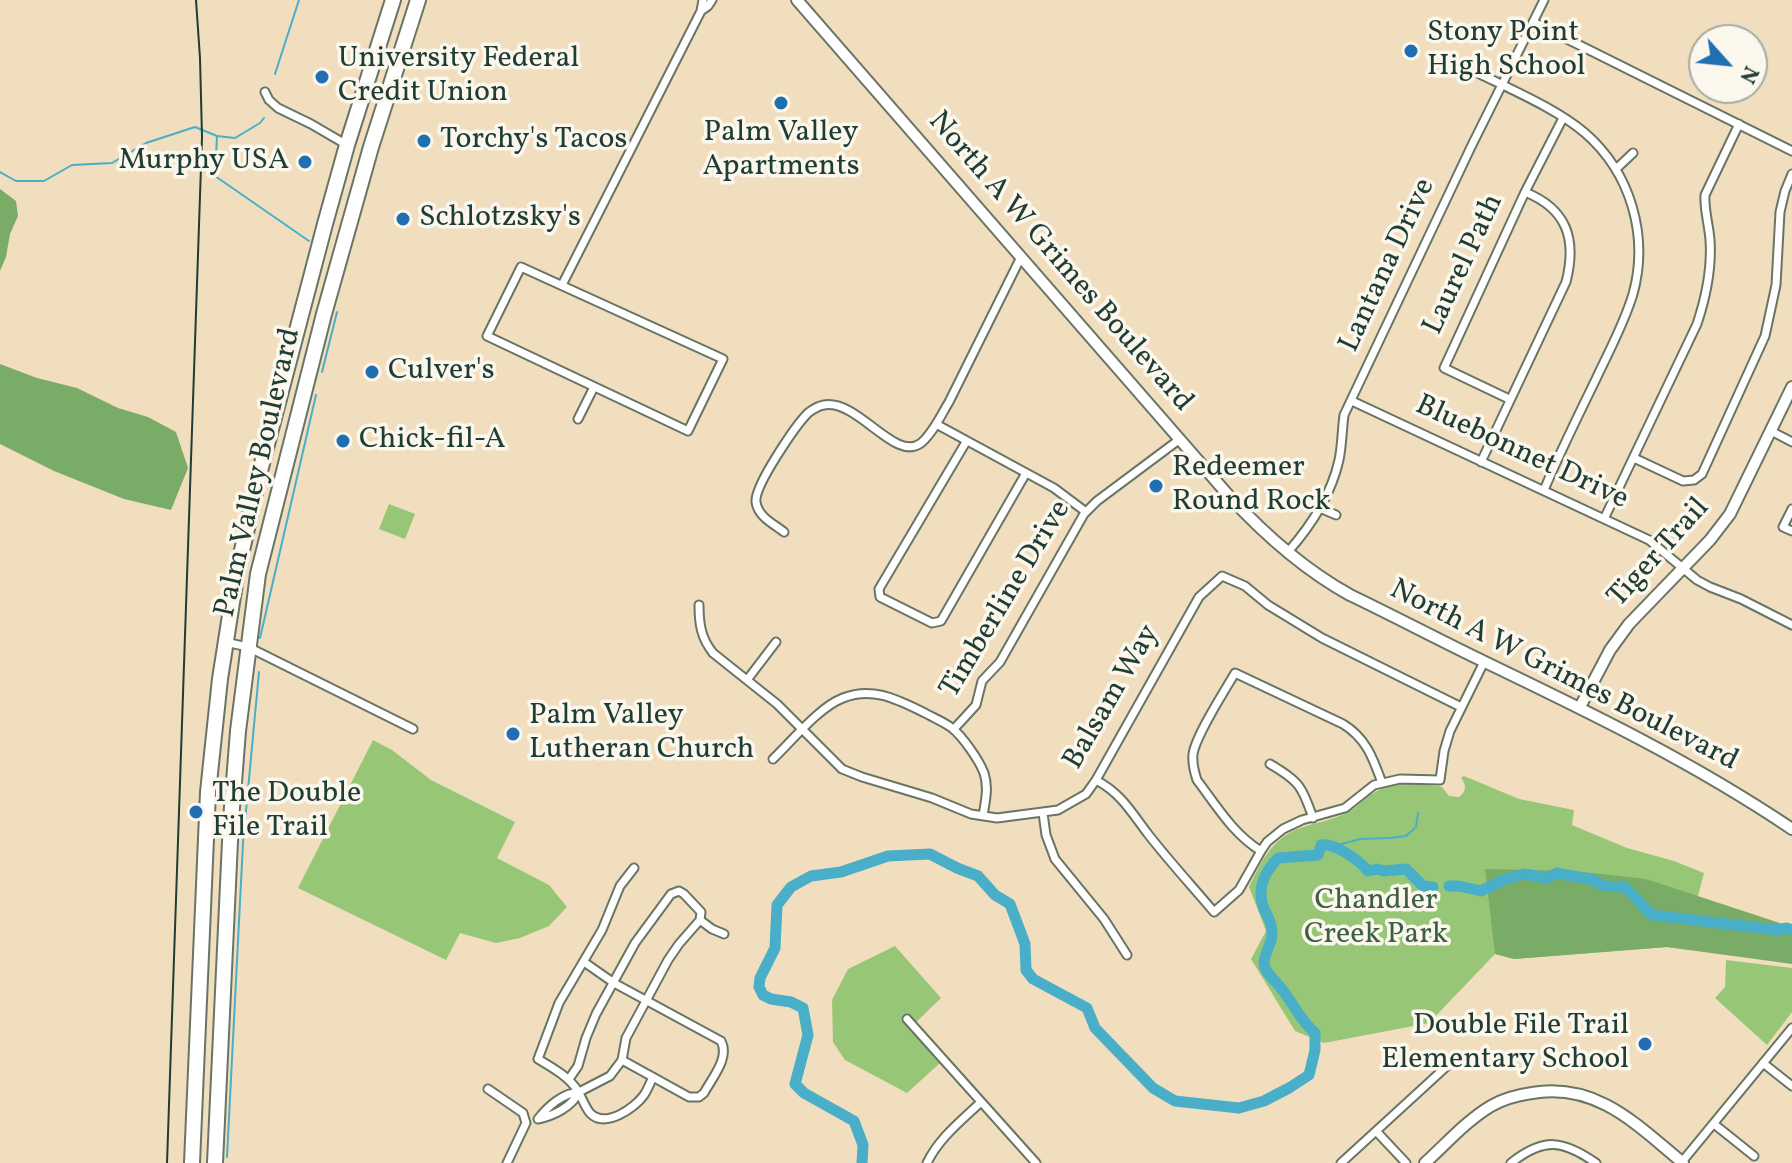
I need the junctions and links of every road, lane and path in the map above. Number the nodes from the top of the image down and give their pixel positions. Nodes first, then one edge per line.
1 (393, 0) edge
2 (418, 0) edge
3 (703, 0) edge
4 (712, 0) edge
5 (797, 0) edge
6 (1544, 0) edge
7 (701, 11) junction
8 (1533, 22) junction
9 (1478, 73) dead end
10 (1501, 85) junction
11 (265, 92) dead end
12 (356, 115) junction
13 (1563, 118) junction
14 (1739, 124) junction
15 (347, 145) junction
16 (371, 147) junction
17 (1792, 151) edge
18 (1633, 153) dead end
19 (1616, 169) junction
20 (1792, 174) edge
21 (363, 176) junction
22 (1525, 192) junction
23 (1021, 257) junction
24 (562, 285) junction
25 (594, 387) junction
26 (1792, 387) edge
27 (1509, 399) junction
28 (1352, 401) junction
29 (578, 419) dead end
30 (936, 424) junction
31 (1771, 431) junction
32 (1180, 439) junction
33 (966, 442) junction
34 (1792, 442) edge
35 (1634, 458) junction
36 (1481, 462) junction
37 (1026, 473) junction
38 (1544, 490) junction
39 (1320, 508) junction
40 (1792, 509) edge
41 (1086, 512) junction
42 (1336, 515) dead end
43 (1604, 519) junction
44 (1792, 531) edge
45 (784, 532) dead end
46 (1287, 553) junction
47 (1682, 569) junction
48 (699, 605) dead end
49 (1792, 625) edge
50 (225, 642) junction
51 (776, 642) dead end
52 (248, 647) junction
53 (1484, 662) junction
54 (747, 680) junction
55 (1461, 707) junction
56 (1580, 707) junction
57 (413, 729) dead end
58 (954, 729) junction
59 (803, 730) junction
60 (773, 759) dead end
61 (1270, 764) dead end
62 (1096, 780) junction
63 (1382, 783) junction
64 (1043, 813) junction
65 (983, 816) junction
66 (1313, 818) junction
67 (1792, 829) edge
68 (1261, 851) junction
69 (634, 868) dead end
70 (700, 916) junction
71 (724, 934) dead end
72 (1127, 955) dead end
73 (584, 962) junction
74 (614, 983) junction
75 (646, 1002) junction
76 (907, 1019) dead end
77 (1792, 1028) edge
78 (622, 1060) junction
79 (1763, 1063) junction
80 (1447, 1066) dead end
81 (653, 1077) junction
82 (569, 1079) junction
83 (1792, 1086) edge
84 (488, 1089) dead end
85 (579, 1092) junction
86 (565, 1095) junction
87 (981, 1102) junction
88 (570, 1103) junction
89 (547, 1113) junction
90 (526, 1123) junction
91 (1714, 1124) junction
92 (1376, 1131) junction
93 (1754, 1156) dead end
94 (192, 1160) edge
95 (215, 1161) edge
96 (507, 1163) edge
97 (927, 1163) edge
98 (1036, 1163) edge
99 (1341, 1163) edge
100 (1406, 1163) edge
101 (1425, 1163) edge
102 (1511, 1163) edge
103 (1596, 1163) edge
104 (1682, 1163) edge

1 - 12 highway, Palm Valley Boulevard
2 - 16 highway, Palm Valley Boulevard
3 - 7 street
4 - 7 street
5 - 23 main road, North A W Grimes Boulevard
6 - 8 street, Lantana Drive
7 - 24 street
8 - 10 street, Lantana Drive
8 - 14 street
9 - 10 street
10 - 13 street
10 - 28 street, Lantana Drive
11 - 15 street
12 - 15 highway, Palm Valley Boulevard
12 - 16 highway
13 - 19 street
13 - 22 street, Laurel Path
14 - 17 street
14 - 35 street
15 - 21 highway
15 - 50 highway, Palm Valley Boulevard
16 - 21 highway, Palm Valley Boulevard
18 - 19 street
19 - 38 street
20 - 35 street
21 - 52 highway, Palm Valley Boulevard
22 - 27 street
22 - 27 street, Laurel Path
23 - 30 street
23 - 32 main road, North A W Grimes Boulevard
24 - 25 street
24 - 25 street
25 - 29 street
26 - 31 main road, Tiger Trail
27 - 36 street
28 - 36 street, Bluebonnet Drive
28 - 39 street, Lantana Drive
30 - 33 street
30 - 45 street
31 - 34 street
31 - 47 main road, Tiger Trail
32 - 41 street, Timberline Drive
32 - 46 main road, North A W Grimes Boulevard
33 - 37 street
33 - 37 street
35 - 43 street
36 - 38 street, Bluebonnet Drive
37 - 41 street
38 - 43 street, Bluebonnet Drive
39 - 42 street
39 - 46 street, Lantana Drive
40 - 44 street
41 - 58 street, Timberline Drive
43 - 47 street, Bluebonnet Drive
46 - 53 main road, North A W Grimes Boulevard
47 - 49 street, Bluebonnet Drive
47 - 56 main road, Tiger Trail
48 - 54 street, Balsam Way
50 - 52 street
50 - 94 highway, Palm Valley Boulevard
51 - 54 street
52 - 57 street
52 - 95 highway, Palm Valley Boulevard
53 - 55 street
53 - 56 main road, North A W Grimes Boulevard
54 - 59 street, Balsam Way
55 - 62 street, Balsam Way
55 - 63 street
56 - 67 main road, North A W Grimes Boulevard
58 - 59 street
58 - 65 street
59 - 60 street
59 - 65 street, Balsam Way
61 - 66 street
62 - 64 street, Balsam Way
62 - 68 street
63 - 66 street
63 - 68 street
64 - 65 street, Balsam Way
64 - 72 street
66 - 68 street
69 - 73 street
70 - 71 street
70 - 74 street
70 - 75 street
73 - 74 street
73 - 82 street
74 - 75 street
74 - 82 street
75 - 78 street
75 - 81 street
76 - 87 street
77 - 79 street
78 - 81 street
78 - 85 street
79 - 83 street
79 - 91 street
80 - 92 street
81 - 85 street
82 - 85 street
84 - 90 street
85 - 86 street
85 - 88 street
86 - 88 street
86 - 89 street
87 - 97 street
87 - 98 street
88 - 89 street
89 - 90 street
90 - 96 street
91 - 93 street
91 - 104 street
92 - 99 street
92 - 100 street
101 - 104 main road
102 - 103 street

